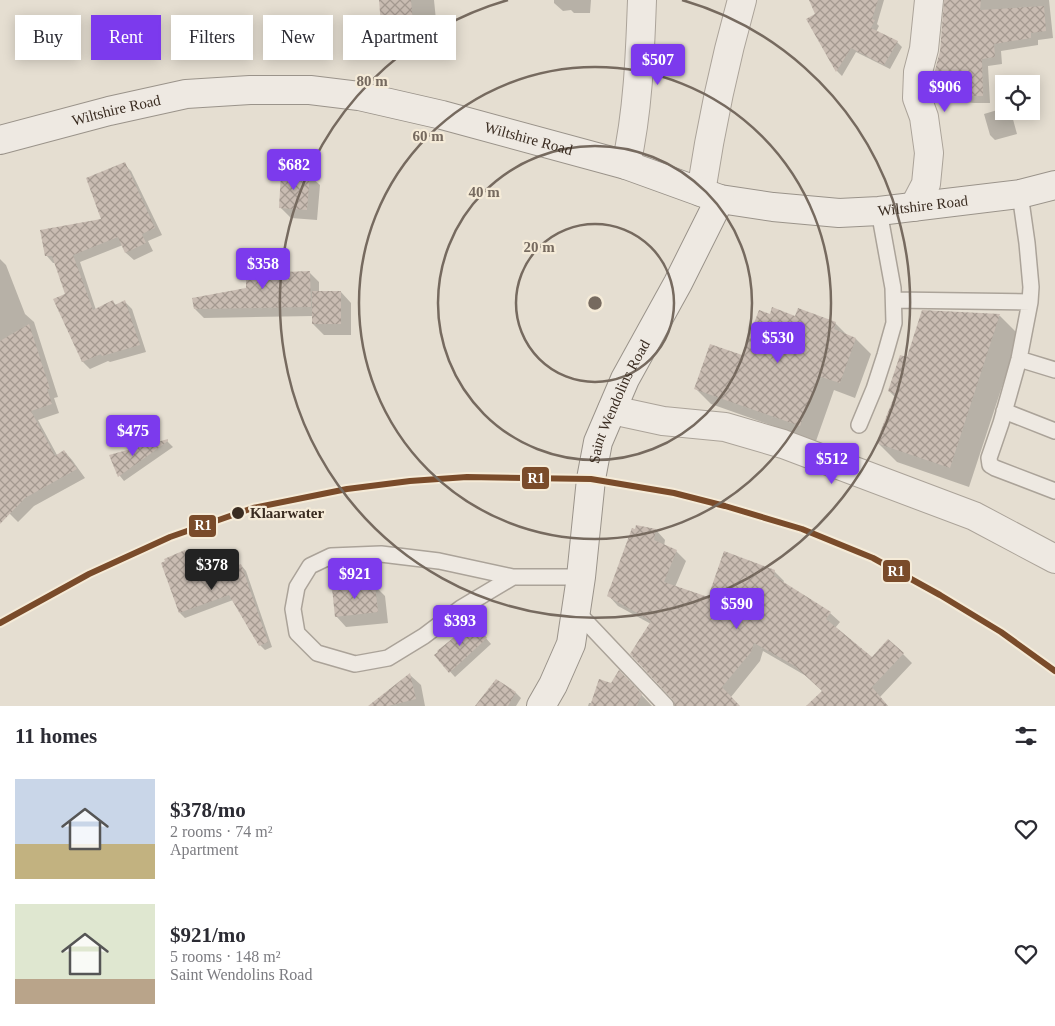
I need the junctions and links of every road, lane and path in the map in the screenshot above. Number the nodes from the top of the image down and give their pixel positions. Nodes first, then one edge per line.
1 (642, 0) edge
2 (742, 0) edge
3 (929, 0) edge
4 (0, 140) edge
5 (626, 165) junction
6 (1055, 185) edge
7 (1020, 194) junction
8 (710, 195) junction
9 (914, 207) junction
10 (879, 211) junction
11 (894, 300) junction
12 (1030, 302) junction
13 (1019, 358) junction
14 (1055, 370) edge
15 (612, 410) junction
16 (1004, 411) junction
17 (859, 425) dead end
18 (1055, 431) edge
19 (1055, 491) edge
20 (1055, 559) edge
21 (513, 577) junction
22 (581, 577) junction
23 (576, 612) junction
24 (541, 706) edge
25 (666, 706) edge

1 - 5 street
2 - 8 street, Saint Wendolins Road
3 - 9 street
4 - 5 street, Wiltshire Road
5 - 8 street, Wiltshire Road
6 - 7 street, Wiltshire Road
7 - 9 street, Wiltshire Road
7 - 12 lane
8 - 10 street, Wiltshire Road
8 - 15 street, Saint Wendolins Road
9 - 10 street, Wiltshire Road
10 - 11 lane
11 - 12 lane
11 - 17 lane
12 - 13 lane
13 - 14 lane
13 - 16 lane
15 - 20 street
15 - 22 street, Saint Wendolins Road
16 - 18 lane
16 - 19 lane
21 - 21 lane
21 - 22 lane
22 - 23 street, Saint Wendolins Road
23 - 24 street, Saint Wendolins Road
23 - 25 lane

